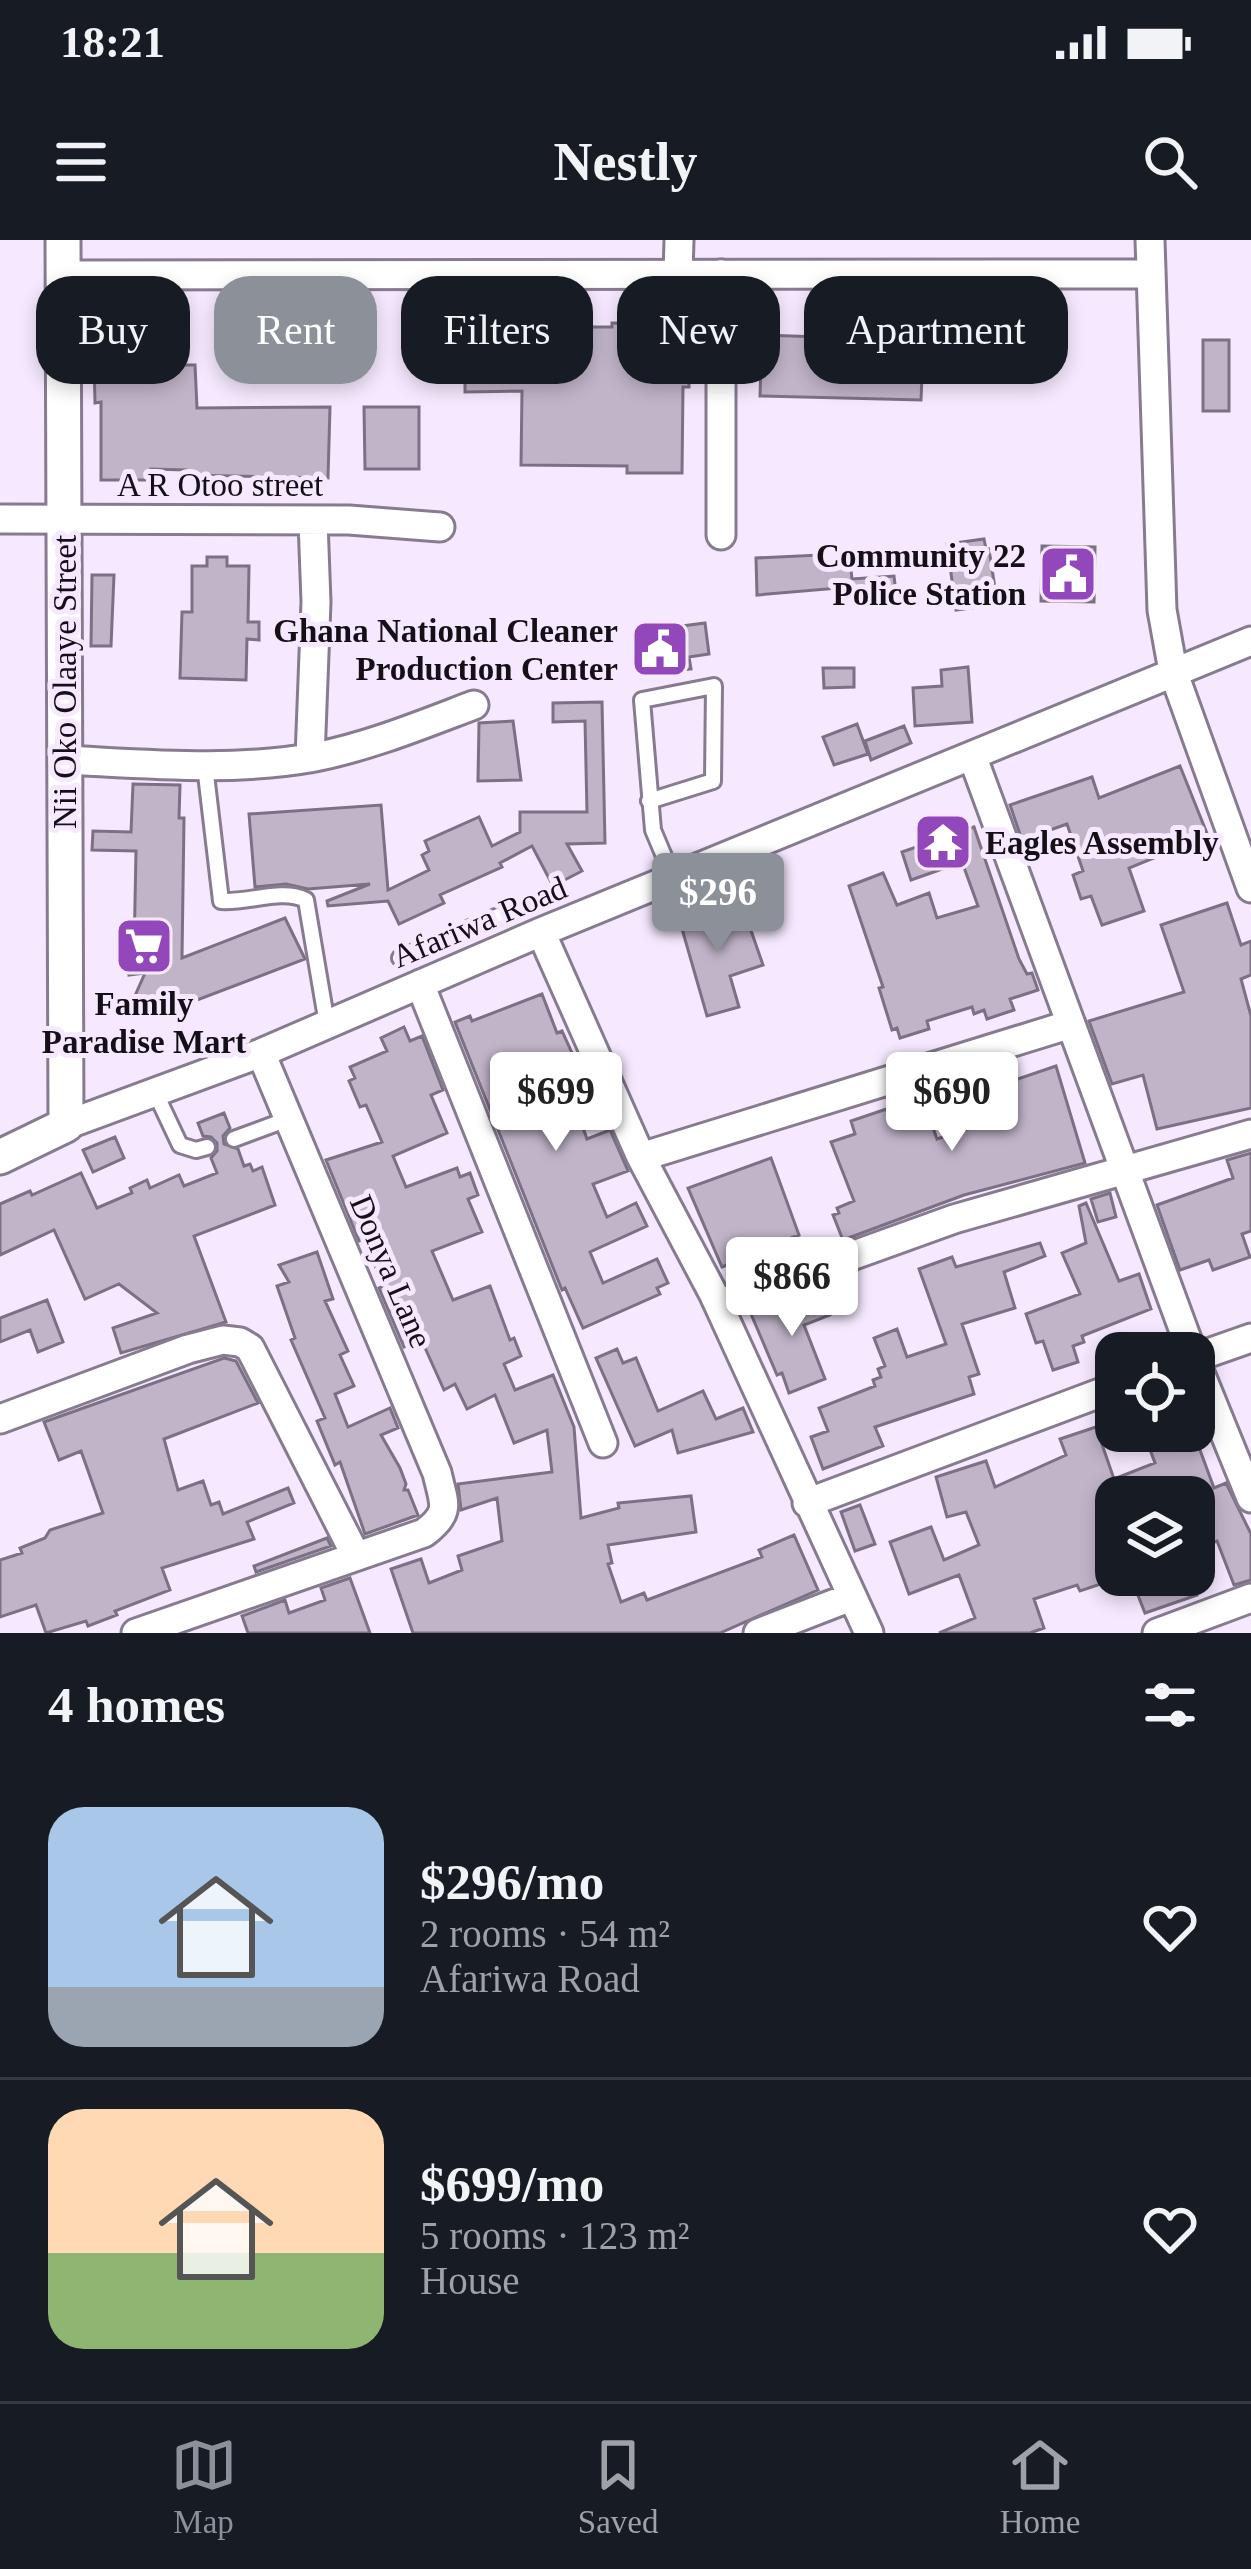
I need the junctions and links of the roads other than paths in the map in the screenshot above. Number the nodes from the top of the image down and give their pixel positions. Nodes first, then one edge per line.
1 (63, 240) edge
2 (679, 240) edge
3 (1150, 240) edge
4 (678, 274) junction
5 (721, 274) junction
6 (1150, 274) junction
7 (63, 275) junction
8 (0, 519) edge
9 (64, 519) junction
10 (313, 520) junction
11 (440, 527) dead end
12 (721, 535) dead end
13 (1251, 641) edge
14 (1173, 671) junction
15 (474, 705) dead end
16 (310, 758) junction
17 (973, 758) junction
18 (64, 760) junction
19 (206, 766) junction
20 (649, 801) junction
21 (674, 880) junction
22 (1251, 887) edge
23 (503, 914) dead end
24 (488, 921) junction
25 (542, 932) junction
26 (430, 945) junction
27 (501, 949) junction
28 (400, 958) dead end
29 (432, 978) junction
30 (327, 1024) junction
31 (1071, 1024) junction
32 (261, 1054) junction
33 (156, 1094) junction
34 (288, 1119) junction
35 (66, 1125) junction
36 (1251, 1134) edge
37 (234, 1139) dead end
38 (207, 1147) dead end
39 (0, 1157) edge
40 (641, 1157) junction
41 (1125, 1170) junction
42 (718, 1304) junction
43 (1184, 1332) edge
44 (1251, 1338) edge
45 (1215, 1349) edge
46 (1095, 1395) edge
47 (1215, 1410) edge
48 (0, 1419) edge
49 (603, 1443) dead end
50 (1251, 1498) edge
51 (807, 1503) junction
52 (356, 1556) junction
53 (851, 1597) junction
54 (1251, 1598) edge
55 (136, 1633) edge
56 (758, 1633) edge
57 (869, 1633) edge
58 (1157, 1633) edge

1 - 7 street, Nii Oko Olaaye Street
2 - 4 street
3 - 6 street
4 - 5 street
4 - 7 street
5 - 6 street
5 - 12 street
6 - 14 street
7 - 9 street, Nii Oko Olaaye Street
8 - 9 street, A R Otoo street
9 - 10 street, A R Otoo street
9 - 18 street, Nii Oko Olaaye Street
10 - 11 street, A R Otoo street
10 - 16 street
13 - 14 street, Afariwa Road
14 - 17 street, Afariwa Road
14 - 22 street
15 - 16 street
16 - 19 street
17 - 21 street, Afariwa Road
17 - 31 street
18 - 19 street
18 - 35 street, Nii Oko Olaaye Street
19 - 30 lane
20 - 20 lane
20 - 21 lane
21 - 25 street, Afariwa Road
23 - 24 lane
24 - 26 lane
24 - 27 lane
25 - 27 street, Afariwa Road
25 - 40 street
26 - 28 lane
26 - 29 lane
27 - 29 street, Afariwa Road
29 - 30 street, Afariwa Road
29 - 49 street
30 - 32 street, Afariwa Road
31 - 40 street
31 - 41 street
32 - 33 street, Afariwa Road
32 - 34 street, Donya Lane
33 - 35 street, Afariwa Road
33 - 38 lane
34 - 37 lane
34 - 52 street, Donya Lane
35 - 39 street
36 - 41 street
40 - 42 street
41 - 42 street
41 - 43 street
42 - 51 street
44 - 45 street
46 - 51 street
47 - 50 street
48 - 52 street
51 - 53 street
52 - 55 street
53 - 56 street
53 - 57 street
54 - 58 street

